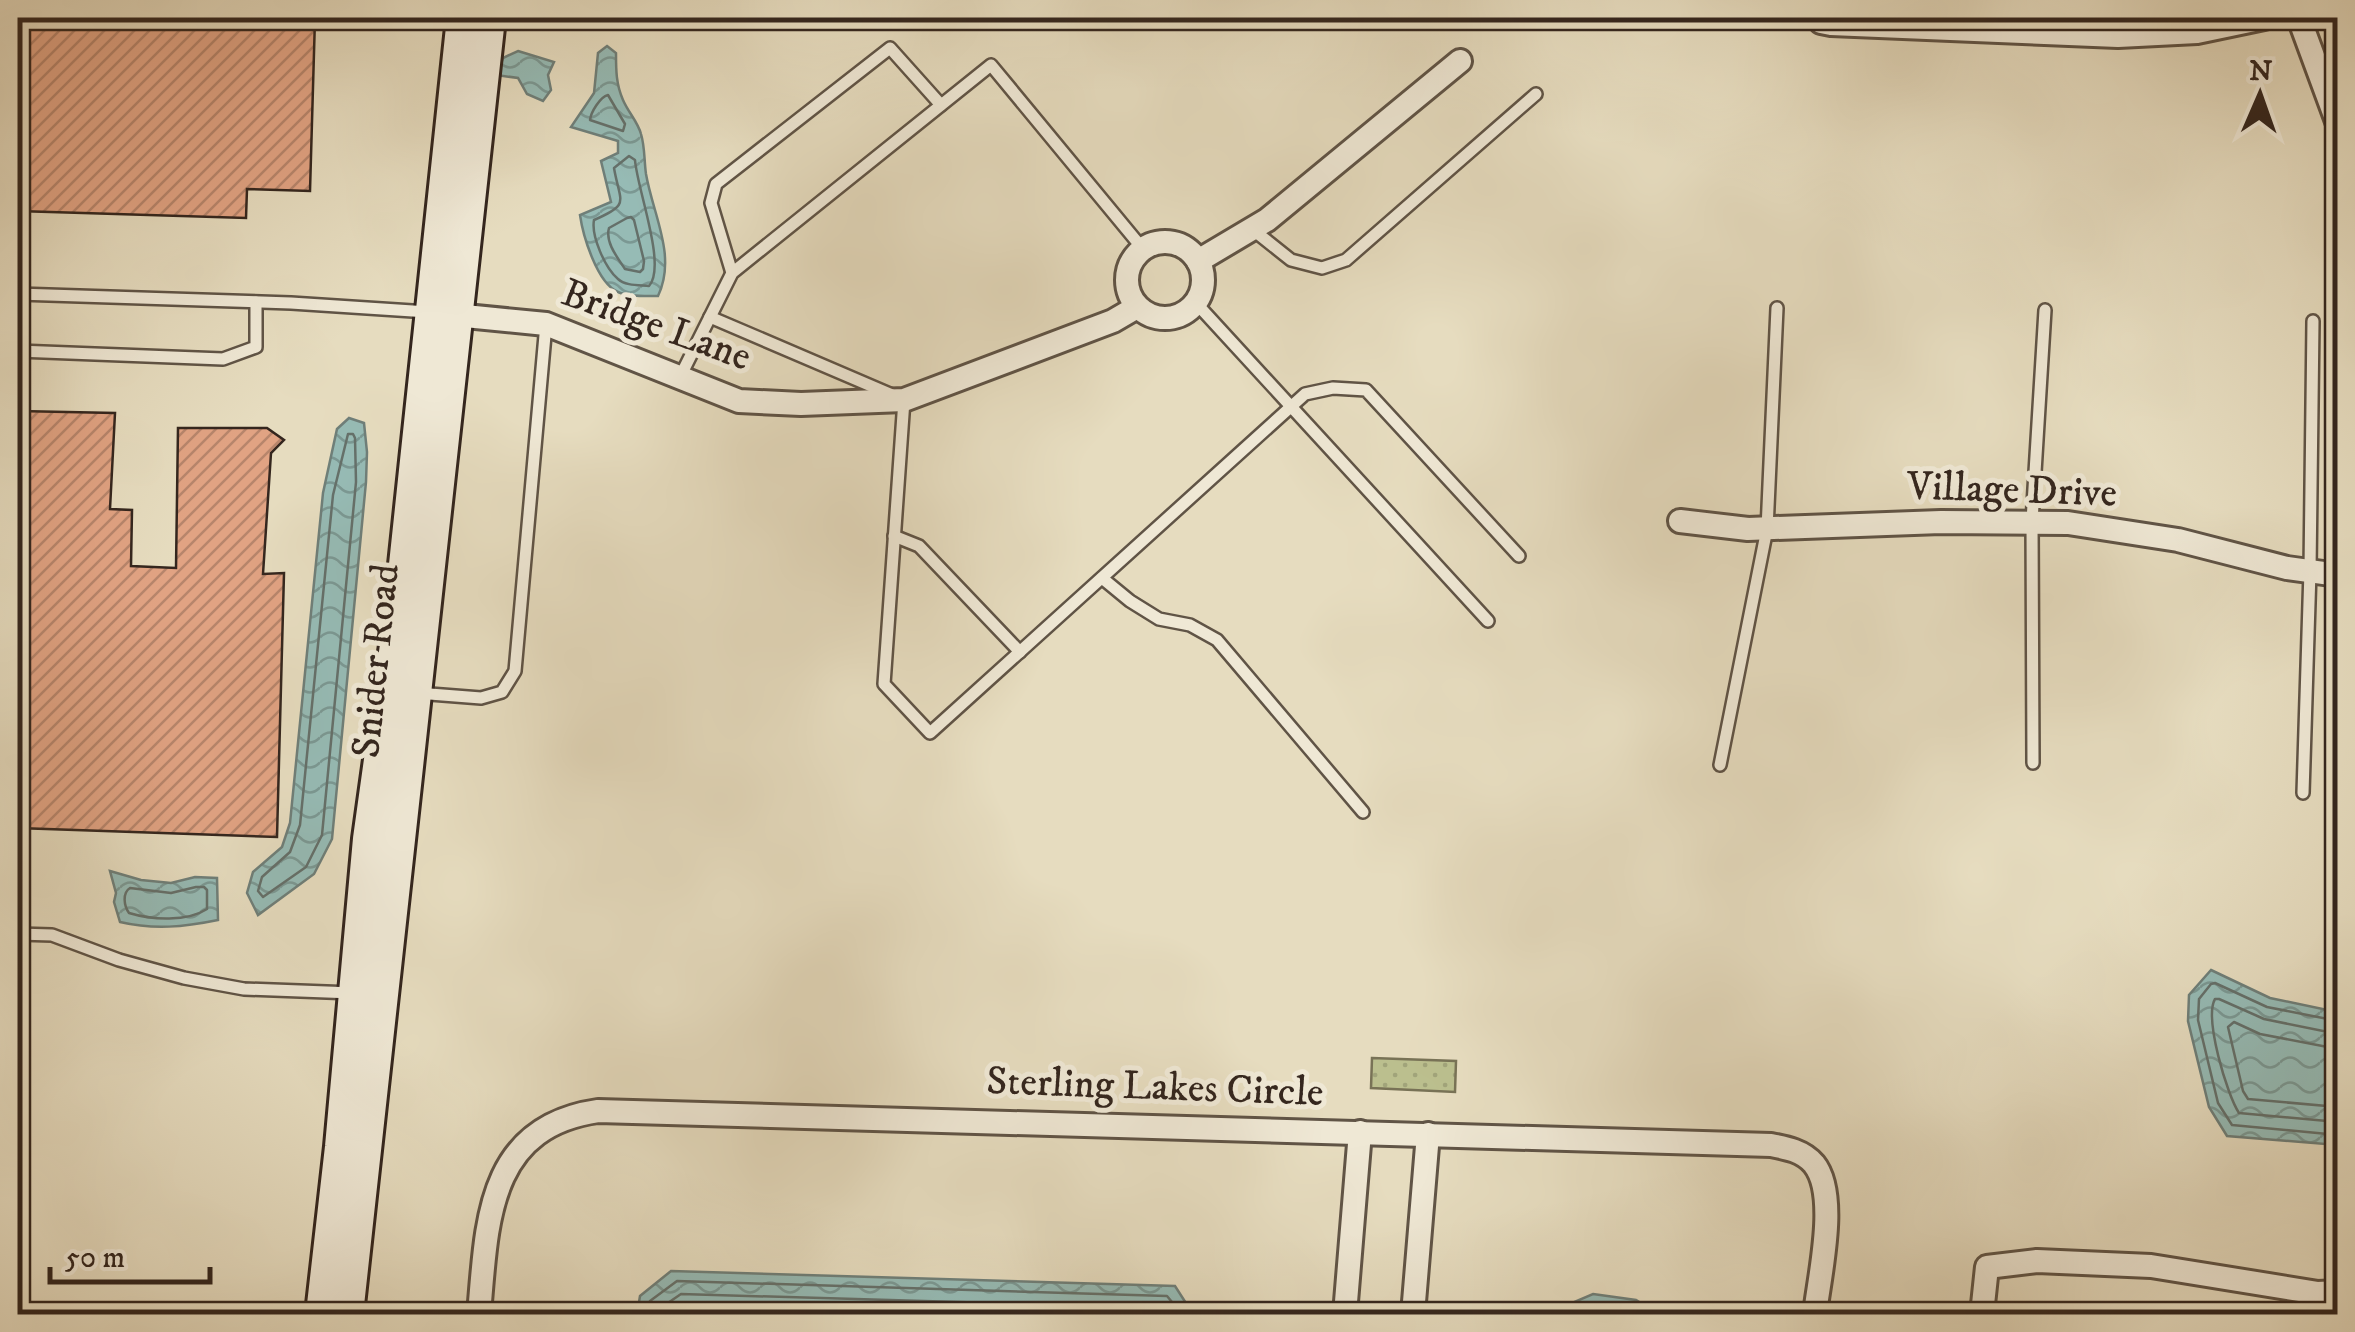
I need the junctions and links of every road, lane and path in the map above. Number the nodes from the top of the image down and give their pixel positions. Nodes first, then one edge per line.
1 (463, 18) edge
2 (490, 18) edge
3 (2264, 18) edge
4 (2300, 18) edge
5 (1820, 20) edge
6 (1460, 61) dead end
7 (1536, 94) dead end
8 (941, 105) junction
9 (2338, 124) edge
10 (1252, 230) junction
11 (1144, 248) junction
12 (1198, 261) junction
13 (732, 274) junction
14 (18, 294) edge
15 (256, 302) junction
16 (1196, 303) junction
17 (1137, 307) junction
18 (1777, 308) dead end
19 (2045, 310) dead end
20 (444, 314) junction
21 (710, 317) junction
22 (2313, 322) dead end
23 (546, 324) junction
24 (18, 350) edge
25 (680, 377) junction
26 (904, 400) junction
27 (1290, 407) junction
28 (1680, 521) dead end
29 (2032, 522) junction
30 (1767, 528) junction
31 (894, 536) junction
32 (1519, 556) dead end
33 (2310, 571) junction
34 (2338, 575) edge
35 (1102, 578) junction
36 (1488, 621) dead end
37 (1020, 652) junction
38 (417, 693) junction
39 (2033, 763) dead end
40 (1720, 765) dead end
41 (2303, 793) dead end
42 (1363, 812) dead end
43 (18, 934) edge
44 (368, 994) junction
45 (1360, 1132) junction
46 (1428, 1134) junction
47 (2338, 1292) edge
48 (322, 1314) edge
49 (347, 1314) edge
50 (479, 1314) edge
51 (1345, 1314) edge
52 (1413, 1314) edge
53 (1815, 1314) edge
54 (1982, 1314) edge

1 - 20 street, Snider Road
2 - 20 street, Snider Road
3 - 5 street
4 - 9 street
6 - 10 street
7 - 10 lane
8 - 11 lane
8 - 13 lane
8 - 13 lane
10 - 12 street
11 - 12 street
11 - 17 street
12 - 16 street
13 - 21 lane
14 - 15 lane
15 - 20 lane
15 - 24 lane
16 - 17 street
16 - 27 lane
17 - 26 street, Bridge Lane
18 - 30 lane
19 - 29 lane
20 - 23 street, Bridge Lane
20 - 38 street, Snider Road
20 - 44 street, Snider Road
21 - 25 lane
21 - 26 lane
22 - 33 lane
23 - 25 street, Bridge Lane
23 - 38 lane
25 - 26 street, Bridge Lane
26 - 31 lane
27 - 32 lane
27 - 35 lane
27 - 36 lane
28 - 30 street, Village Drive
29 - 30 street, Village Drive
29 - 33 street, Village Drive
29 - 39 lane
30 - 40 lane
31 - 37 lane
31 - 37 lane
33 - 34 street, Village Drive
33 - 41 lane
35 - 37 lane
35 - 42 lane
38 - 44 street, Snider Road
43 - 44 lane
44 - 48 street, Snider Road
44 - 49 street, Snider Road
45 - 46 street, Sterling Lakes Circle
45 - 50 street, Sterling Lakes Circle
45 - 51 street
46 - 52 street
46 - 53 street, Sterling Lakes Circle
47 - 54 street

